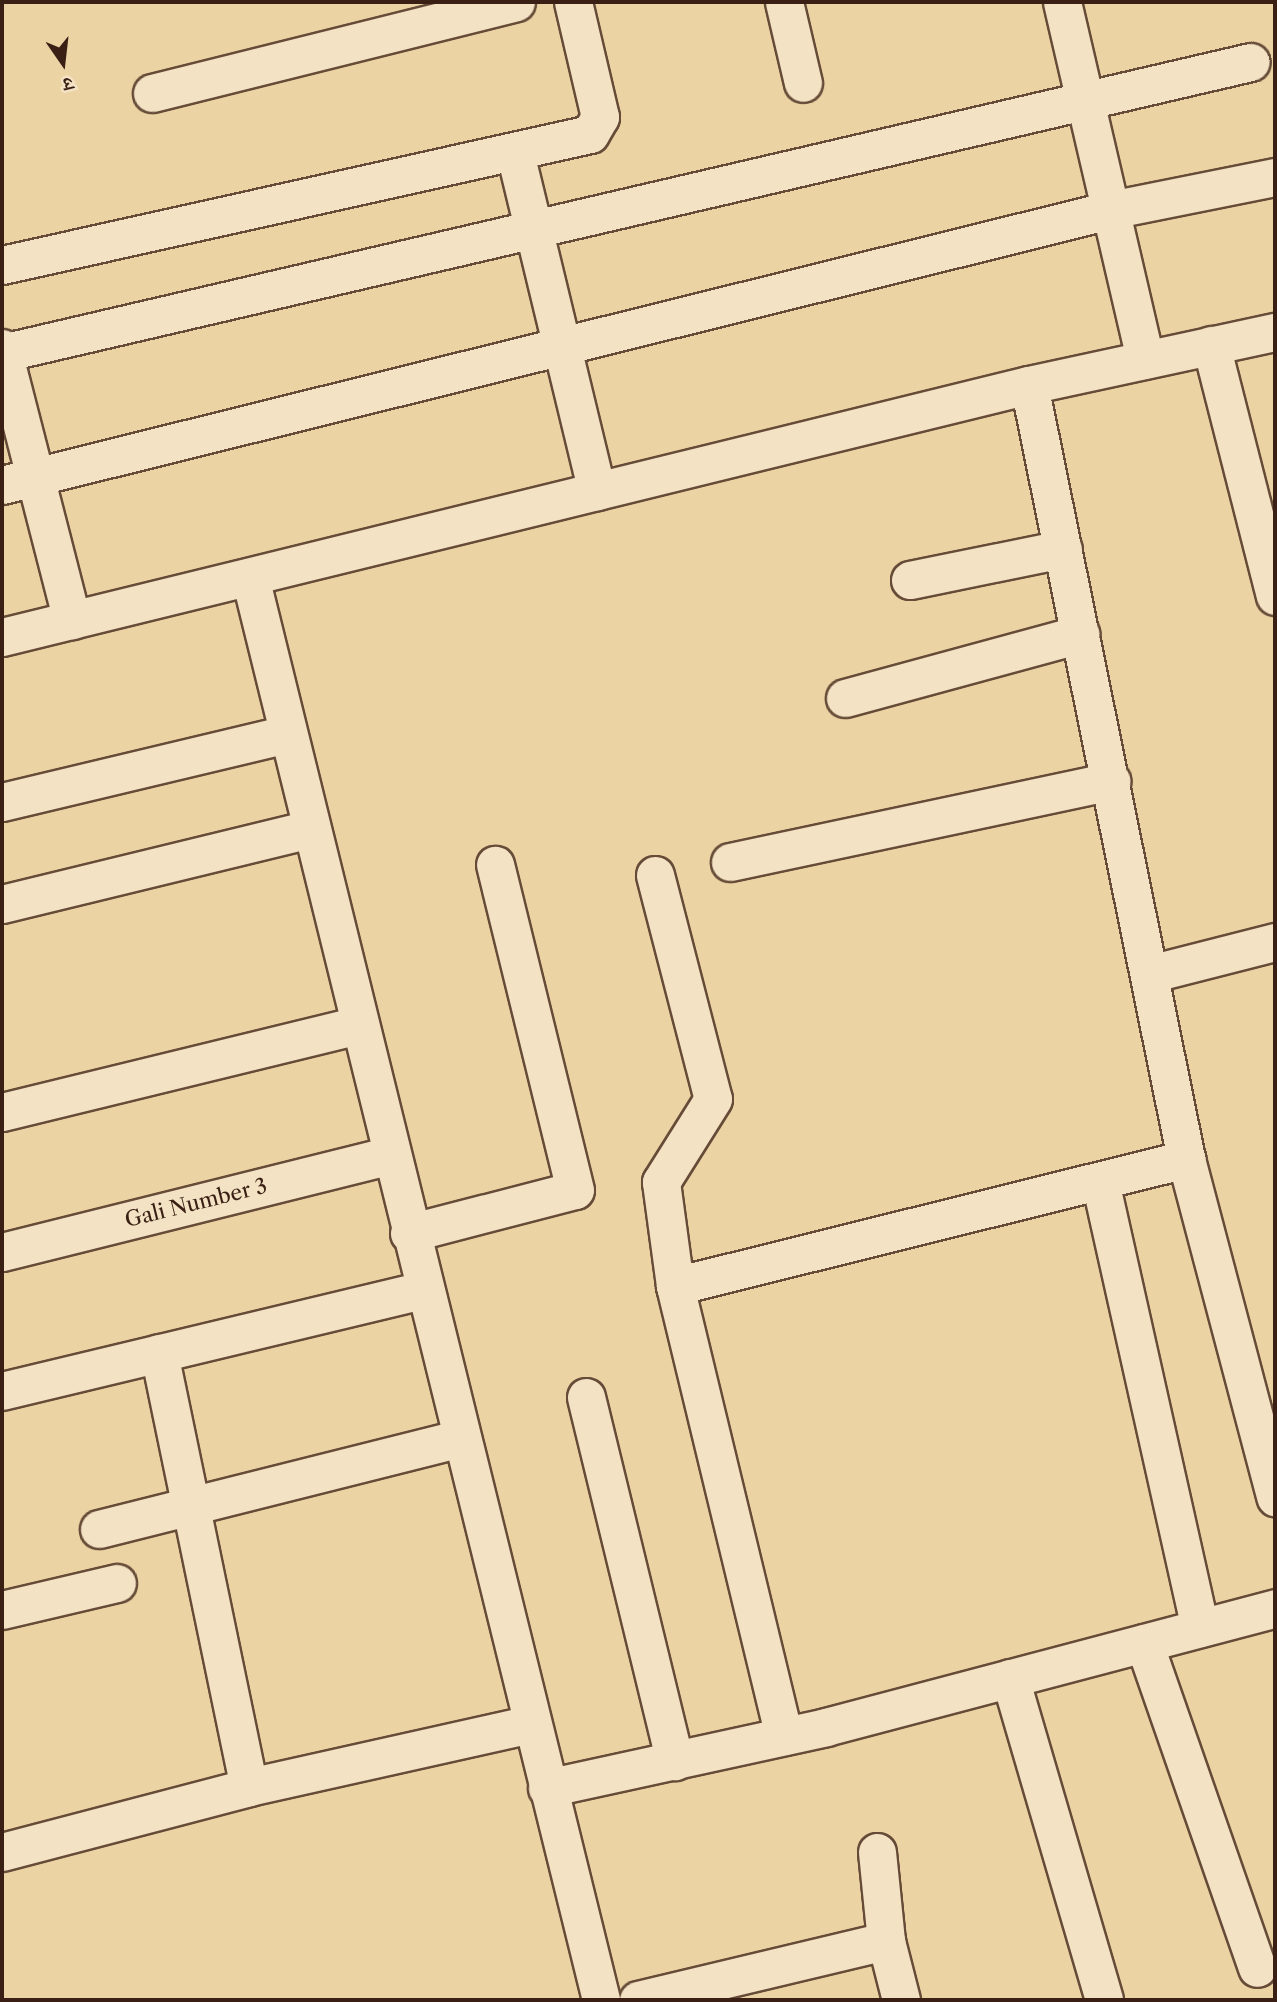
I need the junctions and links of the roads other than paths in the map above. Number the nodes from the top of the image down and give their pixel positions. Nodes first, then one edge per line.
1 (516, 2) edge
2 (573, 2) edge
3 (784, 2) edge
4 (1062, 2) edge
5 (1251, 62) dead end
6 (803, 83) dead end
7 (152, 93) dead end
8 (1086, 103) junction
9 (515, 153) junction
10 (1275, 177) edge
11 (1110, 210) junction
12 (534, 230) junction
13 (2, 265) edge
14 (1275, 332) edge
15 (1211, 345) junction
16 (562, 346) junction
17 (2, 351) edge
18 (1145, 360) junction
19 (1029, 385) junction
20 (17, 481) edge
21 (597, 491) junction
22 (1262, 492) edge
23 (1063, 549) junction
24 (250, 577) junction
25 (911, 580) dead end
26 (1275, 591) edge
27 (72, 620) junction
28 (1080, 634) junction
29 (2, 638) edge
30 (845, 698) dead end
31 (287, 734) junction
32 (1111, 781) junction
33 (2, 802) edge
34 (309, 829) junction
35 (730, 862) dead end
36 (495, 865) dead end
37 (655, 875) dead end
38 (2, 904) edge
39 (1275, 942) edge
40 (1149, 974) junction
41 (358, 1025) junction
42 (2, 1112) edge
43 (390, 1155) junction
44 (1186, 1159) junction
45 (1100, 1181) junction
46 (410, 1233) junction
47 (2, 1252) edge
48 (676, 1286) junction
49 (424, 1290) junction
50 (159, 1353) junction
51 (2, 1391) edge
52 (586, 1397) dead end
53 (461, 1438) junction
54 (1275, 1497) edge
55 (192, 1504) junction
56 (99, 1530) dead end
57 (117, 1583) dead end
58 (1275, 1608) edge
59 (2, 1610) edge
60 (1200, 1628) junction
61 (1144, 1643) junction
62 (1010, 1678) junction
63 (532, 1724) junction
64 (784, 1737) junction
65 (675, 1761) junction
66 (249, 1787) junction
67 (547, 1788) junction
68 (2, 1852) edge
69 (877, 1852) dead end
70 (886, 1941) junction
71 (1257, 1968) dead end
72 (601, 2000) edge
73 (638, 2000) edge
74 (901, 2000) edge
75 (1104, 2000) edge

1 - 7 street
2 - 9 street
3 - 6 street
4 - 8 street
5 - 8 street
8 - 11 street
8 - 12 street
9 - 12 street
9 - 13 street
10 - 11 street
11 - 16 street
11 - 18 street
12 - 16 street
12 - 17 street
14 - 15 street
15 - 18 street
15 - 22 street
16 - 20 street
16 - 21 street
17 - 20 street
18 - 19 street
19 - 21 street
19 - 23 street
20 - 27 street
21 - 24 street
22 - 26 street
23 - 25 street
23 - 28 street
24 - 27 street
24 - 31 street
27 - 29 street
28 - 30 street
28 - 32 street
31 - 33 street
31 - 34 street
32 - 35 street
32 - 40 street
34 - 38 street
34 - 41 street
36 - 46 street
37 - 48 street
39 - 40 street
40 - 44 street
41 - 42 street
41 - 43 street
43 - 46 street
43 - 47 street, Gali Number 3
44 - 45 street
44 - 54 street
45 - 48 street
45 - 60 street
46 - 49 street
48 - 64 street
49 - 50 street
49 - 53 street
50 - 51 street
50 - 55 street
52 - 65 street
53 - 55 street
53 - 63 street
55 - 56 street
55 - 66 street
57 - 59 street
58 - 60 street
60 - 61 street
61 - 62 street
61 - 71 street
62 - 64 street
62 - 75 street
63 - 66 street
63 - 67 street
64 - 65 street
65 - 67 street
66 - 68 street
67 - 72 street
69 - 70 street
70 - 73 street
70 - 74 street

